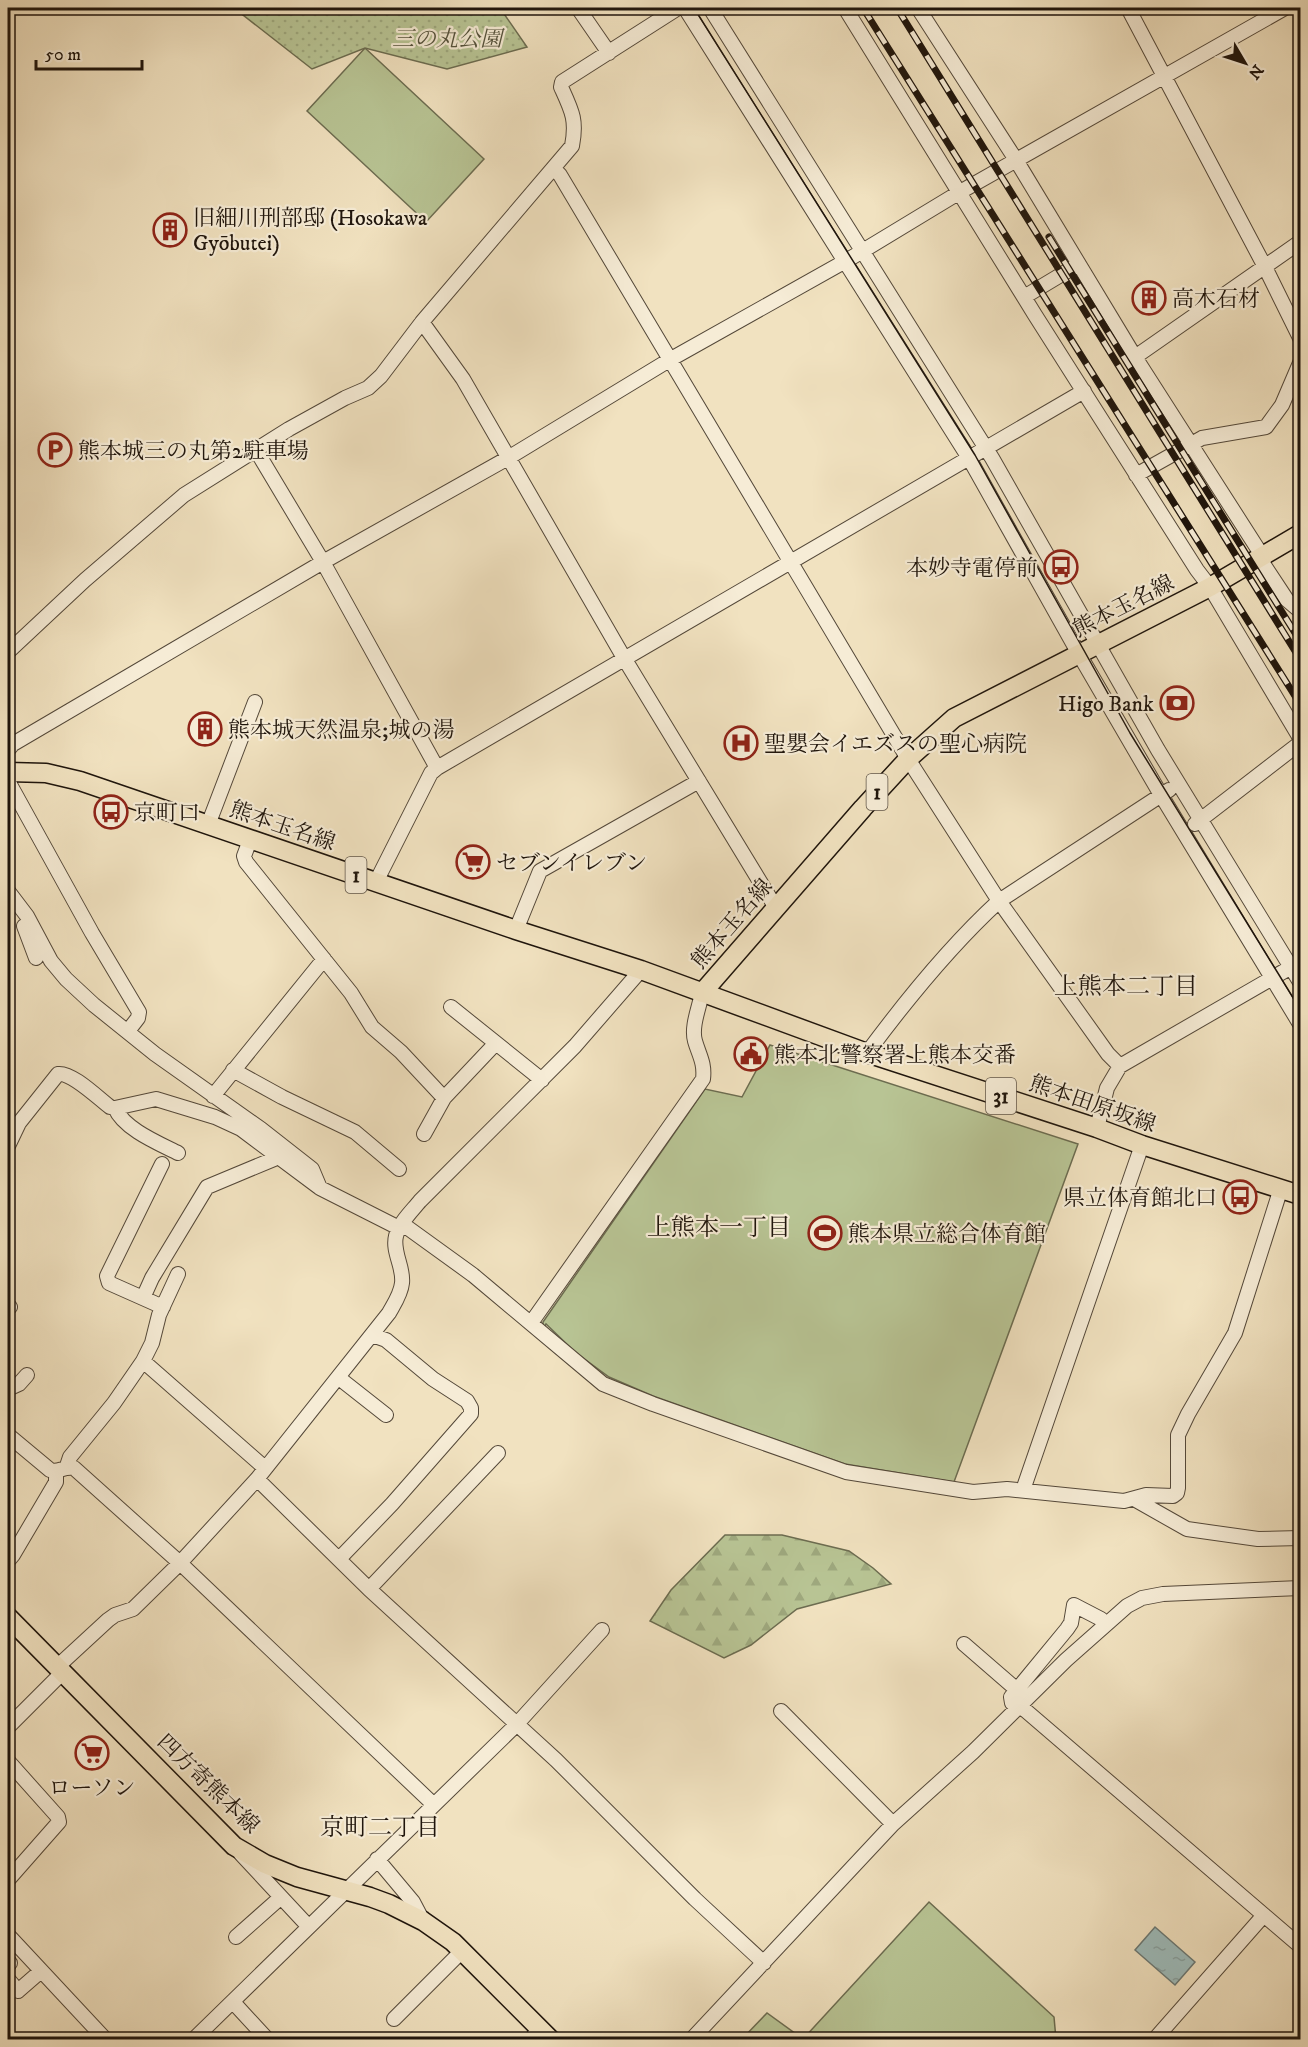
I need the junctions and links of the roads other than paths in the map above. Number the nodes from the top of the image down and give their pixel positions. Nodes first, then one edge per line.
1 (578, 8) edge
2 (678, 8) edge
3 (685, 8) edge
4 (710, 8) edge
5 (845, 8) edge
6 (918, 8) edge
7 (1128, 8) edge
8 (1285, 8) edge
9 (609, 53) junction
10 (1164, 75) junction
11 (1016, 160) junction
12 (554, 169) junction
13 (960, 192) junction
14 (1300, 242) edge
15 (863, 251) junction
16 (844, 262) junction
17 (1078, 264) junction
18 (1265, 267) junction
19 (1024, 297) junction
20 (422, 322) junction
21 (1300, 338) edge
22 (1135, 357) junction
23 (671, 359) junction
24 (1300, 363) edge
25 (1084, 391) junction
26 (1189, 444) junction
27 (986, 448) junction
28 (256, 450) junction
29 (508, 458) junction
30 (969, 458) junction
31 (1136, 475) junction
32 (1300, 534) edge
33 (1261, 558) junction
34 (791, 561) junction
35 (323, 562) junction
36 (1210, 587) junction
37 (1287, 600) junction
38 (1300, 611) edge
39 (1300, 621) edge
40 (1097, 645) junction
41 (8, 652) edge
42 (1079, 654) junction
43 (624, 658) junction
44 (255, 702) dead end
45 (1300, 738) edge
46 (1300, 743) edge
47 (8, 750) edge
48 (908, 759) junction
49 (437, 768) junction
50 (8, 772) edge
51 (8, 781) edge
52 (699, 781) junction
53 (1178, 784) junction
54 (1161, 795) junction
55 (1200, 820) junction
56 (208, 825) junction
57 (1183, 832) junction
58 (250, 840) junction
59 (376, 882) junction
60 (12, 896) edge
61 (999, 901) junction
62 (776, 908) junction
63 (516, 930) junction
64 (36, 958) dead end
65 (324, 959) junction
66 (1296, 965) edge
67 (641, 970) junction
68 (1273, 978) junction
69 (1300, 982) edge
70 (702, 993) junction
71 (451, 1007) dead end
72 (1300, 1024) edge
73 (128, 1031) junction
74 (496, 1044) junction
75 (867, 1053) junction
76 (1120, 1066) junction
77 (233, 1070) junction
78 (542, 1080) junction
79 (213, 1096) junction
80 (444, 1098) junction
81 (115, 1108) junction
82 (1097, 1128) junction
83 (424, 1134) dead end
84 (1142, 1145) junction
85 (8, 1146) edge
86 (178, 1153) dead end
87 (278, 1155) junction
88 (162, 1164) dead end
89 (399, 1169) dead end
90 (320, 1188) junction
91 (1281, 1188) junction
92 (1300, 1195) edge
93 (399, 1228) junction
94 (178, 1274) dead end
95 (143, 1298) junction
96 (163, 1307) junction
97 (531, 1323) junction
98 (372, 1335) junction
99 (143, 1361) junction
100 (27, 1375) dead end
101 (339, 1378) junction
102 (8, 1389) edge
103 (386, 1415) dead end
104 (8, 1435) edge
105 (498, 1453) dead end
106 (61, 1469) junction
107 (261, 1474) junction
108 (1023, 1490) junction
109 (1134, 1499) junction
110 (1300, 1538) edge
111 (339, 1559) junction
112 (8, 1561) edge
113 (180, 1563) junction
114 (1300, 1588) edge
115 (369, 1589) junction
116 (8, 1617) edge
117 (1105, 1624) junction
118 (602, 1630) dead end
119 (964, 1644) dead end
120 (60, 1670) junction
121 (1017, 1690) junction
122 (1019, 1707) junction
123 (781, 1711) dead end
124 (516, 1725) junction
125 (8, 1727) edge
126 (8, 1761) edge
127 (433, 1804) junction
128 (893, 1824) junction
129 (234, 1846) junction
130 (377, 1859) junction
131 (8, 1880) edge
132 (345, 1890) junction
133 (280, 1898) junction
134 (1263, 1915) junction
135 (423, 1921) junction
136 (309, 1928) junction
137 (8, 1935) edge
138 (236, 1937) dead end
139 (1299, 1941) edge
140 (462, 1951) junction
141 (764, 1963) junction
142 (41, 1971) junction
143 (8, 1979) edge
144 (233, 2002) junction
145 (394, 2019) dead end
146 (540, 2036) edge
147 (106, 2040) edge
148 (193, 2040) edge
149 (268, 2040) edge
150 (691, 2040) edge
151 (1154, 2040) edge

1 - 9 street
2 - 9 street
3 - 16 street
4 - 15 street
5 - 13 street
6 - 11 street
7 - 10 street
8 - 10 street
9 - 12 street
10 - 11 street
10 - 18 street
11 - 13 street
11 - 17 street
12 - 20 street
12 - 23 street
13 - 15 street
13 - 19 street
14 - 18 street
15 - 16 street
15 - 27 street
16 - 23 street
16 - 30 street
17 - 19 street
17 - 22 street
18 - 21 street
18 - 22 street
19 - 25 street
20 - 28 street
20 - 29 street
22 - 26 street
23 - 29 street
23 - 34 street
24 - 26 street
25 - 27 street
25 - 31 street
26 - 31 street
26 - 33 street
27 - 30 street
27 - 40 street
28 - 35 street
28 - 41 street
29 - 35 street
29 - 43 street
30 - 34 street
30 - 42 street
31 - 36 street
32 - 33 main road, 熊本玉名線 / 1
33 - 36 main road, 熊本玉名線 / 1
33 - 37 street
34 - 43 street
34 - 48 street
35 - 47 street
35 - 49 street
36 - 40 main road, 熊本玉名線 / 1
36 - 45 street
37 - 38 street
37 - 39 street
40 - 42 main road, 熊本玉名線 / 1
40 - 53 street
42 - 48 main road, 熊本玉名線 / 1
42 - 54 street
43 - 49 street
43 - 52 street
44 - 56 street
46 - 55 street
48 - 61 street
48 - 62 main road, 熊本玉名線 / 1
49 - 59 street
50 - 56 main road, 熊本玉名線 / 1
51 - 73 street
52 - 62 street
52 - 63 street
53 - 54 street
53 - 55 street
54 - 57 street
54 - 61 street
55 - 57 street
55 - 66 street
56 - 58 main road, 熊本玉名線 / 1
57 - 68 street
58 - 59 main road, 熊本玉名線 / 1
58 - 65 street
59 - 63 main road, 熊本玉名線 / 1
60 - 64 street
60 - 73 street
61 - 75 street
61 - 76 street
62 - 70 main road, 熊本玉名線 / 1
63 - 67 main road, 熊本玉名線 / 1
65 - 77 street
65 - 80 street
66 - 68 street
66 - 69 street
67 - 70 main road, 熊本玉名線 / 1
67 - 78 street
68 - 72 street
68 - 76 street
70 - 75 main road, 熊本田原坂線 / 31
70 - 97 street
71 - 74 street
73 - 79 street
74 - 78 street
74 - 80 street
75 - 82 main road, 熊本田原坂線 / 31
76 - 82 street
77 - 79 street
77 - 89 street
78 - 93 street
79 - 90 street
80 - 83 street
81 - 85 street
81 - 86 street
81 - 87 street
82 - 84 main road, 熊本田原坂線 / 31
84 - 91 main road, 熊本田原坂線 / 31
84 - 108 street
87 - 90 street
87 - 95 street
88 - 95 street
90 - 93 street
91 - 92 main road, 熊本田原坂線 / 31
91 - 109 street
93 - 97 street
93 - 98 street
94 - 96 street
95 - 96 street
96 - 99 street
97 - 108 street
98 - 101 street
98 - 111 street
99 - 106 street
99 - 107 street
100 - 102 street
101 - 103 street
101 - 107 street
104 - 106 street
105 - 115 street
106 - 112 street
106 - 113 street
107 - 111 street
107 - 113 street
108 - 109 street
109 - 110 street
111 - 115 street
113 - 120 street
113 - 127 street
114 - 117 street
115 - 124 street
116 - 120 main road, 四方寄熊本線
117 - 121 street
117 - 122 street
118 - 124 street
119 - 121 street
120 - 125 street
120 - 129 main road, 四方寄熊本線
121 - 122 street
122 - 128 street
122 - 134 street
123 - 128 street
124 - 127 street
124 - 141 street
126 - 131 street
127 - 130 street
128 - 141 street
129 - 132 main road, 四方寄熊本線
129 - 133 street
130 - 132 street
130 - 135 street
132 - 135 main road, 四方寄熊本線
132 - 136 street
133 - 136 street
133 - 138 street
134 - 139 street
134 - 151 street
135 - 140 main road, 四方寄熊本線
136 - 144 street
137 - 142 street
140 - 145 street
140 - 146 main road, 四方寄熊本線
141 - 150 street
142 - 143 street
142 - 147 street
144 - 148 street
144 - 149 street

